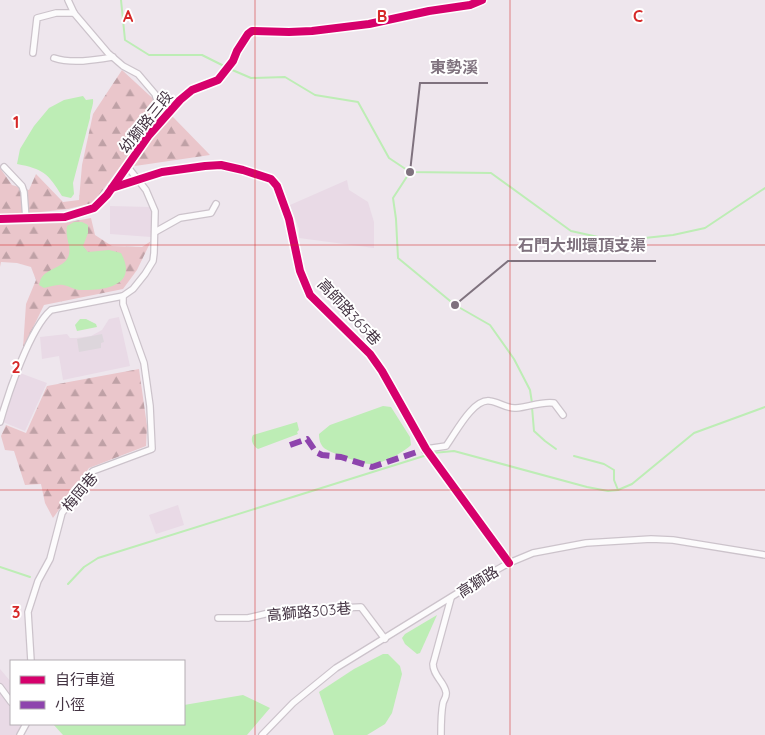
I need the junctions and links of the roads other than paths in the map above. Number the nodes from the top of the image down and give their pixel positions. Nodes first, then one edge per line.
1 (68, 0) edge
2 (482, 0) edge
3 (74, 13) junction
4 (33, 53) dead end
5 (113, 57) junction
6 (54, 58) dead end
7 (163, 119) junction
8 (127, 166) junction
9 (4, 167) dead end
10 (137, 180) junction
11 (112, 188) junction
12 (216, 204) dead end
13 (0, 219) edge
14 (26, 219) junction
15 (154, 232) junction
16 (123, 296) junction
17 (563, 415) dead end
18 (0, 422) edge
19 (426, 449) junction
20 (765, 555) edge
21 (509, 563) junction
22 (451, 598) junction
23 (218, 618) dead end
24 (385, 639) junction
25 (31, 660) edge
26 (0, 687) edge
27 (10, 701) edge
28 (262, 735) edge
29 (441, 735) edge

1 - 3 street
2 - 7 street, 幼獅路三段
3 - 4 street
3 - 5 street
5 - 6 street
5 - 7 street
7 - 8 street, 幼獅路三段
8 - 10 street
8 - 11 street, 幼獅路三段
9 - 14 street
10 - 11 street, 高師路365巷
10 - 15 street
10 - 19 street, 高師路365巷
11 - 14 street, 幼獅路三段
12 - 15 street
13 - 14 street, 幼獅路三段
15 - 16 street
16 - 18 street
16 - 25 street, 梅岡巷
17 - 19 street
19 - 21 street, 高師路365巷
20 - 21 street, 高獅路
21 - 22 street, 高獅路
22 - 24 street, 高獅路
22 - 29 street
23 - 24 street, 高獅路303巷
24 - 28 street, 高獅路
26 - 27 street

